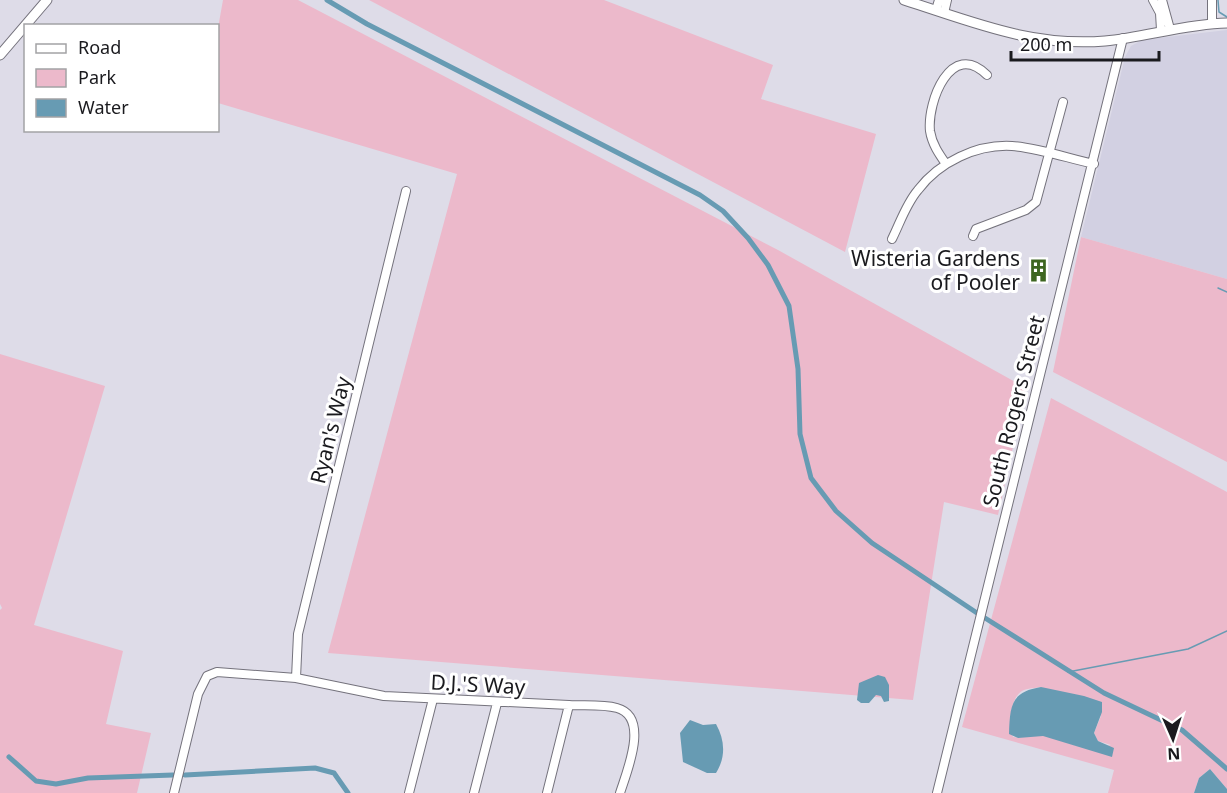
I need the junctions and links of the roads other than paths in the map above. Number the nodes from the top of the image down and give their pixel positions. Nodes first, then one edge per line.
1 (47, 0) edge
2 (904, 0) edge
3 (939, 0) edge
4 (947, 0) edge
5 (1153, 0) edge
6 (1162, 0) edge
7 (1212, 0) edge
8 (940, 11) junction
9 (1211, 13) junction
10 (1212, 23) junction
11 (1227, 23) edge
12 (26, 24) edge
13 (1200, 25) junction
14 (24, 27) edge
15 (1166, 30) junction
16 (1123, 38) junction
17 (0, 55) edge
18 (987, 75) dead end
19 (1063, 102) dead end
20 (1049, 154) junction
21 (946, 164) junction
22 (1094, 164) junction
23 (406, 191) dead end
24 (973, 236) dead end
25 (892, 239) dead end
26 (296, 678) junction
27 (433, 699) junction
28 (497, 703) junction
29 (569, 705) junction
30 (174, 793) edge
31 (409, 793) edge
32 (474, 793) edge
33 (547, 793) edge
34 (620, 793) edge
35 (937, 793) edge

1 - 12 main road
2 - 8 main road
3 - 8 street
4 - 8 street
5 - 15 street
6 - 15 street
7 - 9 street
8 - 16 main road
9 - 10 street
9 - 13 main road
10 - 11 main road
10 - 13 main road
13 - 15 main road
14 - 17 main road
15 - 16 main road
16 - 22 street, South Rogers Street
18 - 21 street
19 - 20 street
20 - 21 street
20 - 22 street
20 - 24 street
21 - 25 street
22 - 35 street, South Rogers Street
23 - 26 street, Ryan's Way
26 - 27 street, D.J.'S Way
26 - 30 street, D.J.'S Way
27 - 28 street, D.J.'S Way
27 - 31 street
28 - 29 street, D.J.'S Way
28 - 32 street
29 - 33 street
29 - 34 street, D.J.'S Way

